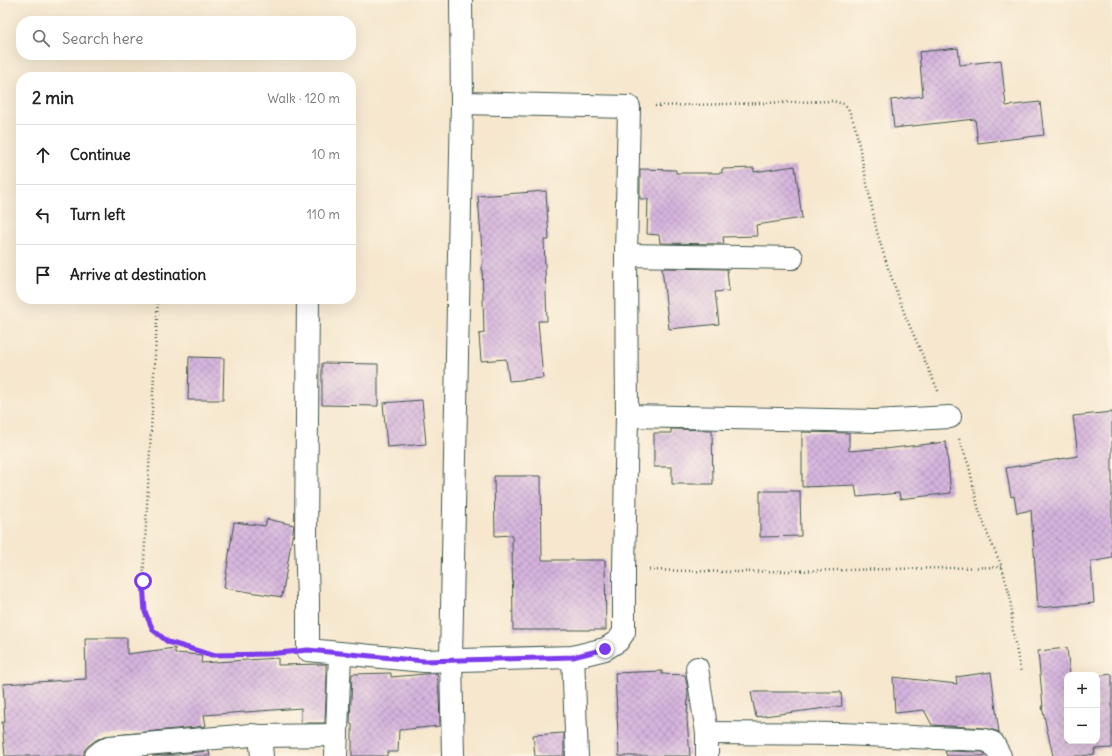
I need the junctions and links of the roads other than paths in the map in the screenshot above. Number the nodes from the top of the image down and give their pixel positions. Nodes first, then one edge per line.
1 (461, 0) edge
2 (462, 103) junction
3 (626, 256) junction
4 (792, 258) dead end
5 (308, 304) edge
6 (627, 416) junction
7 (950, 417) road end
8 (340, 654) junction
9 (573, 657) junction
10 (452, 660) junction
11 (697, 668) dead end
12 (707, 733) junction
13 (337, 734) junction
14 (261, 746) edge
15 (96, 756) edge
16 (336, 756) edge
17 (453, 756) edge
18 (577, 756) edge
19 (707, 756) edge
20 (1000, 756) edge

1 - 2 street
2 - 3 street
2 - 10 street
3 - 4 street
3 - 6 street
5 - 8 street
6 - 7 street
6 - 9 street
8 - 10 street
8 - 13 street
9 - 10 street
9 - 18 street
10 - 17 street
11 - 12 street
12 - 19 street
12 - 20 street
13 - 14 street
13 - 16 street
14 - 15 street

